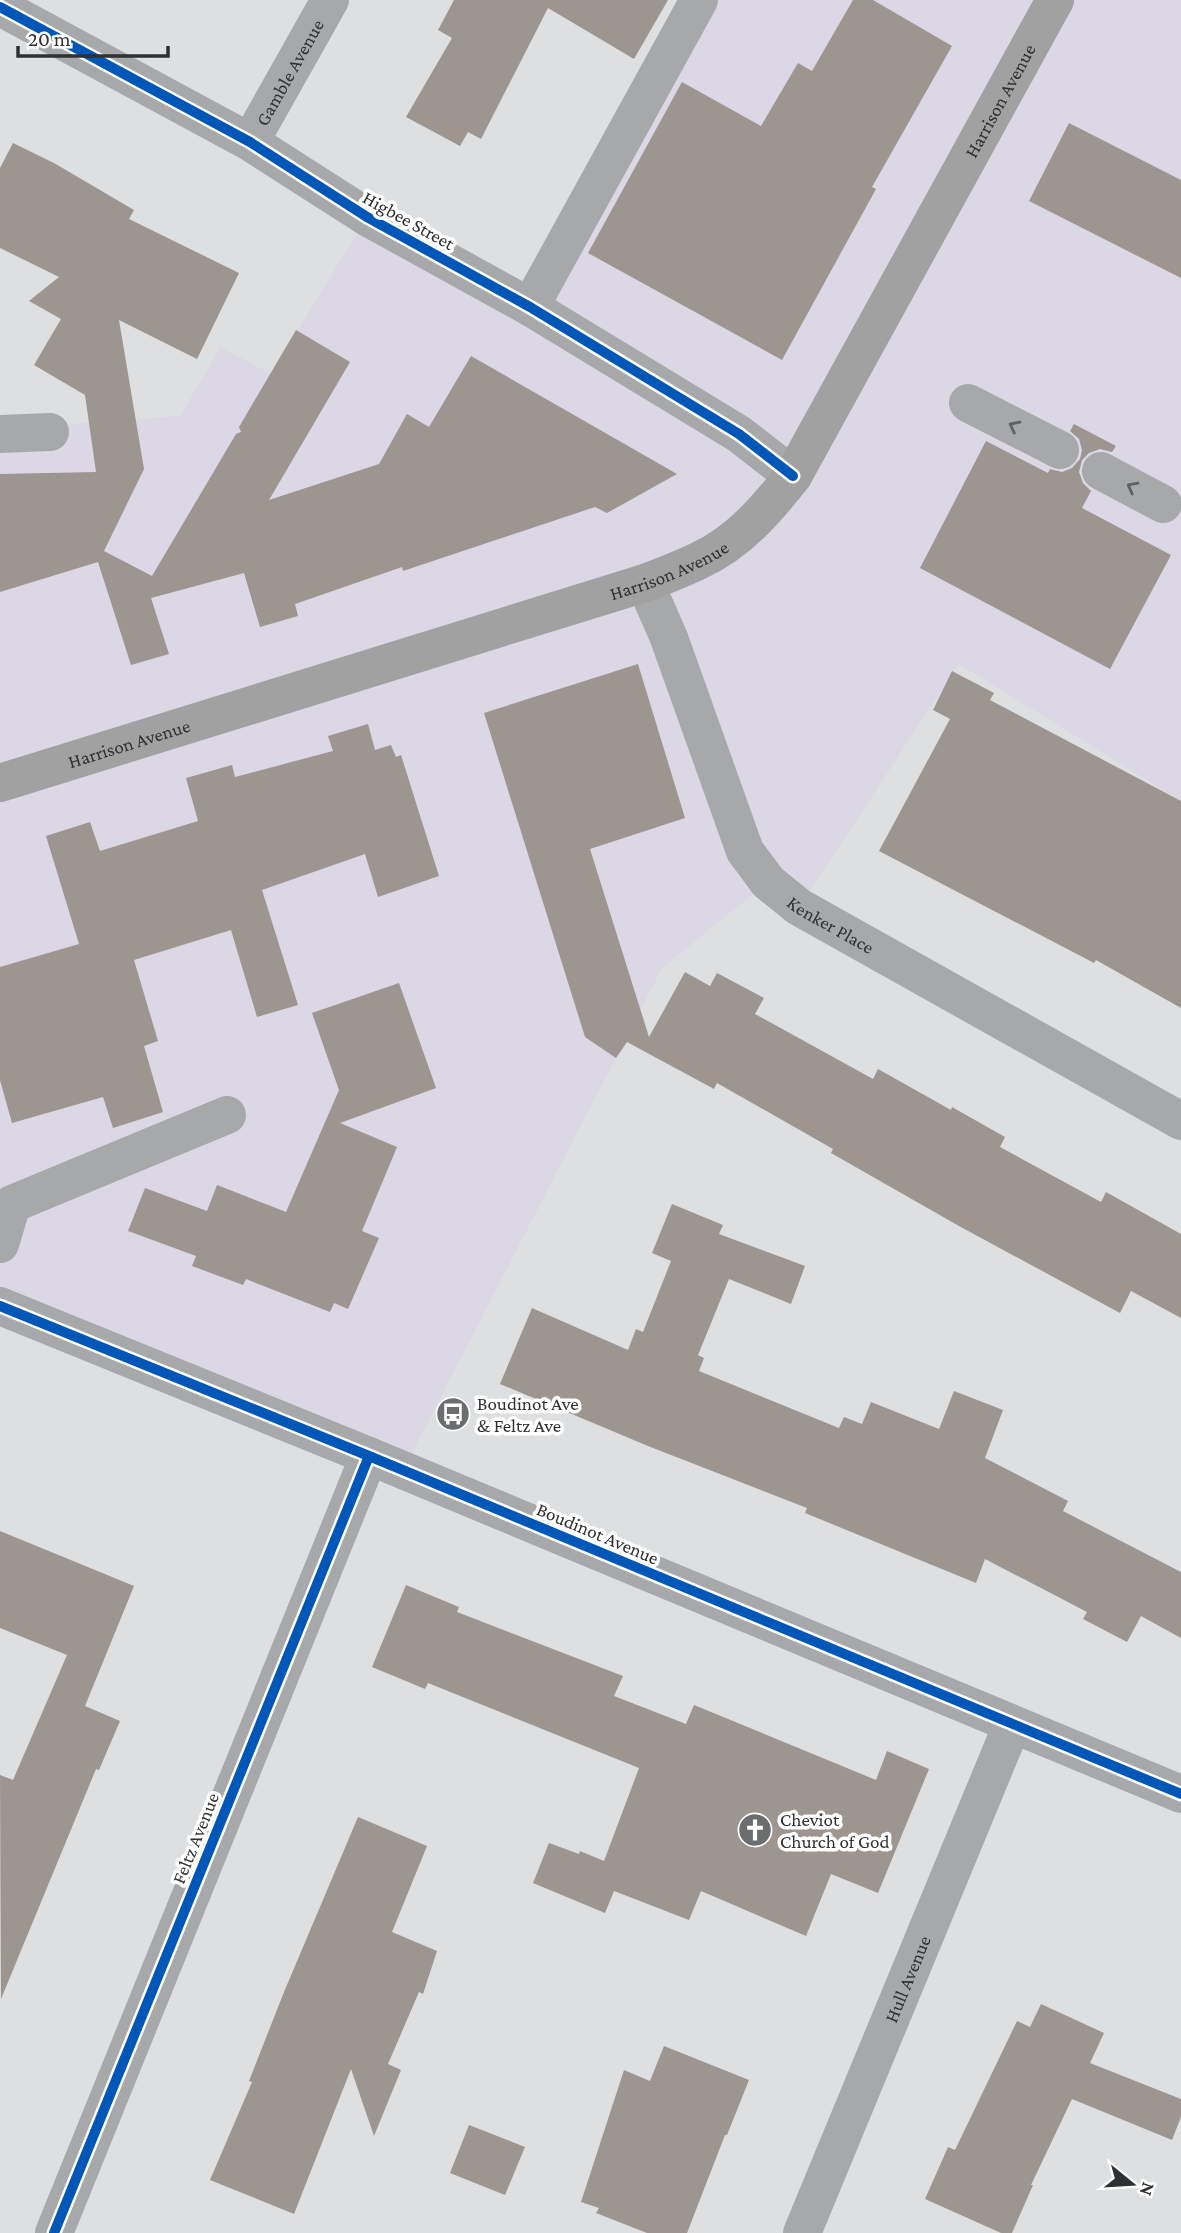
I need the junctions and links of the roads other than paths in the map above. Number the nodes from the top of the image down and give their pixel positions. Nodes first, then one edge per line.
1 (330, 0) edge
2 (699, 0) edge
3 (1055, 0) edge
4 (0, 7) edge
5 (250, 142) junction
6 (530, 307) junction
7 (968, 403) dead end
8 (50, 432) dead end
9 (0, 434) edge
10 (1060, 450) dead end
11 (1101, 471) dead end
12 (793, 476) junction
13 (1163, 504) dead end
14 (645, 583) junction
15 (0, 783) edge
16 (227, 1115) dead end
17 (1181, 1121) edge
18 (6, 1198) edge
19 (0, 1244) edge
20 (0, 1306) edge
21 (369, 1456) junction
22 (1012, 1725) junction
23 (1181, 1794) edge
24 (54, 2233) edge
25 (802, 2233) edge

1 - 5 street, Gamble Avenue
2 - 6 street
3 - 12 main road, Harrison Avenue
4 - 5 street, Higbee Street
5 - 6 street, Higbee Street
6 - 12 street, Higbee Street
10 -> 7 street
8 - 9 street
13 -> 11 street
12 - 14 main road, Harrison Avenue
14 - 15 main road, Harrison Avenue
14 - 17 street, Kenker Place
16 - 18 street
18 - 19 street
20 - 21 street, Boudinot Avenue
21 - 22 street, Boudinot Avenue
21 - 24 street, Feltz Avenue
22 - 23 street, Boudinot Avenue
22 - 25 street, Hull Avenue

